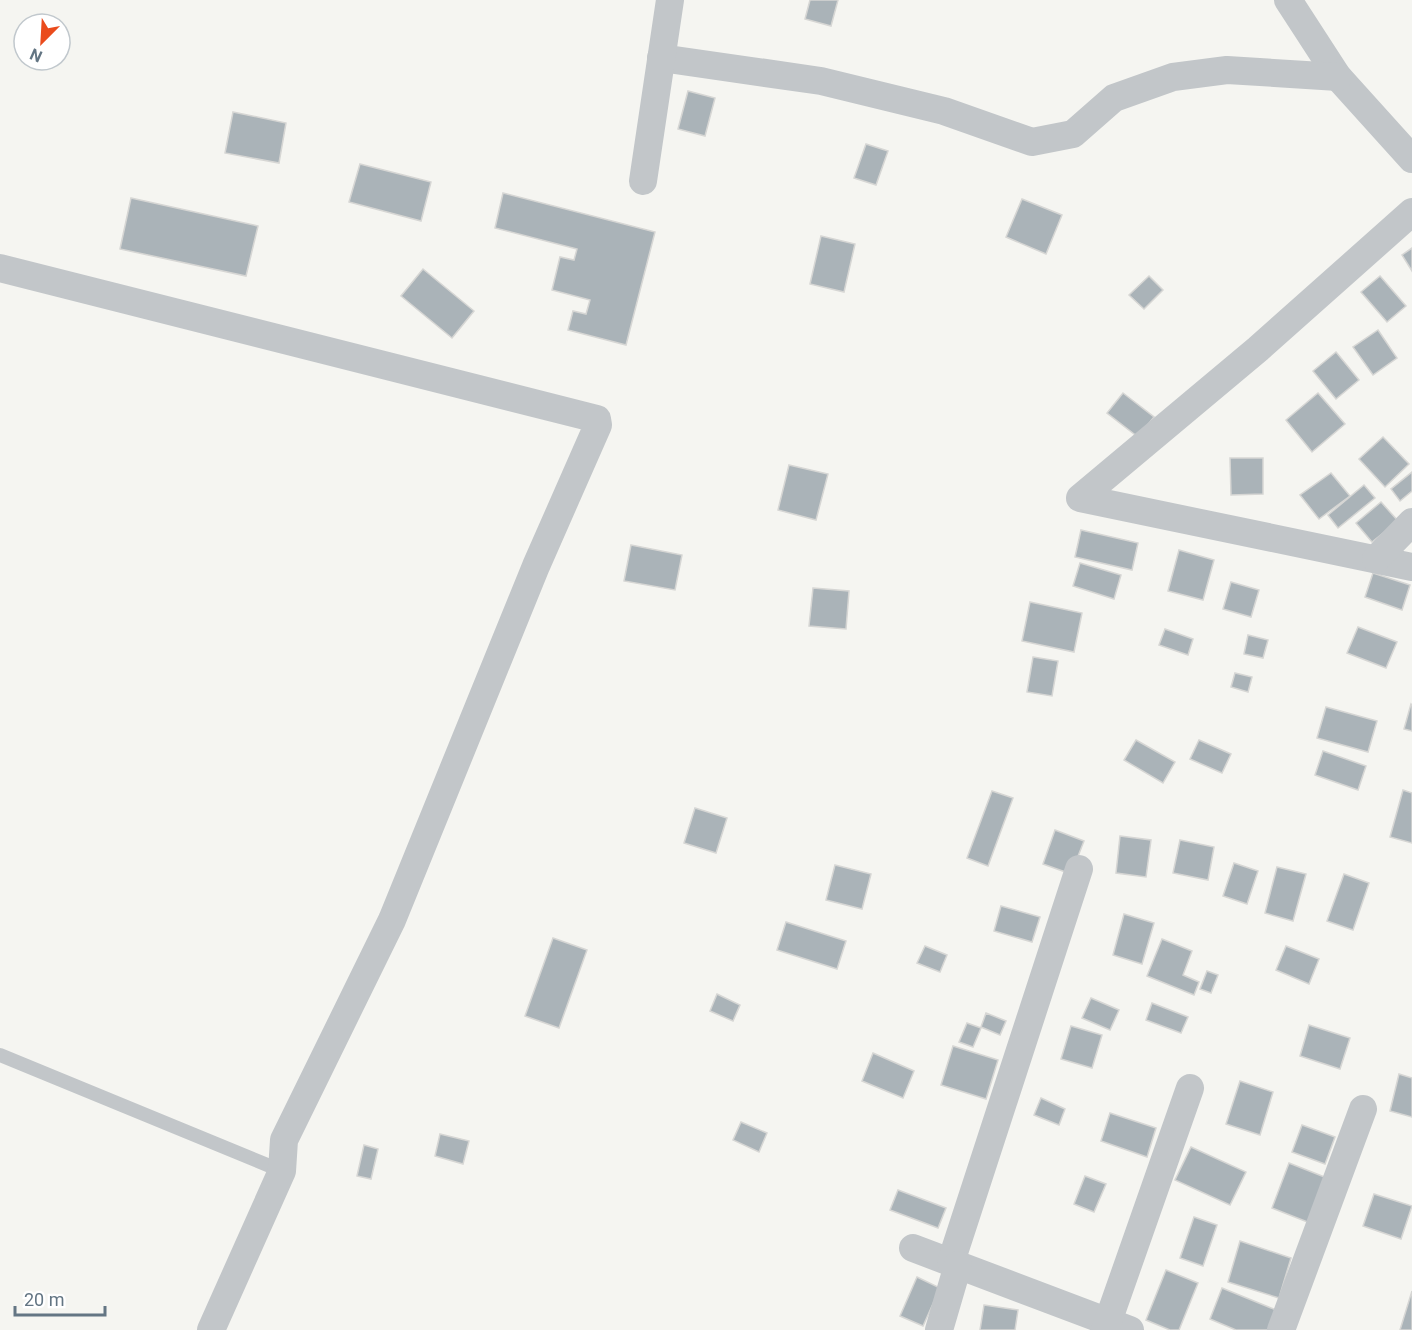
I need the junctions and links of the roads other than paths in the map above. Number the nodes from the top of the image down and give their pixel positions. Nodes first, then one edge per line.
1 (670, 0) edge
2 (1288, 0) edge
3 (661, 58) junction
4 (1338, 77) junction
5 (1412, 159) edge
6 (643, 181) dead end
7 (1412, 212) edge
8 (0, 268) edge
9 (1412, 522) edge
10 (1376, 559) junction
11 (1412, 567) edge
12 (1079, 869) dead end
13 (0, 1055) edge
14 (1190, 1088) dead end
15 (1363, 1109) dead end
16 (282, 1171) junction
17 (913, 1248) dead end
18 (954, 1263) junction
19 (1114, 1327) edge
20 (211, 1330) edge
21 (939, 1330) edge
22 (1281, 1330) edge

1 - 3 street
2 - 4 street
3 - 4 street
3 - 6 street
4 - 5 street
7 - 10 street
8 - 16 street
9 - 10 street
10 - 11 street
12 - 18 street
13 - 16 lane
14 - 19 street
15 - 22 street
16 - 20 street
17 - 18 street
18 - 19 street
18 - 21 street

